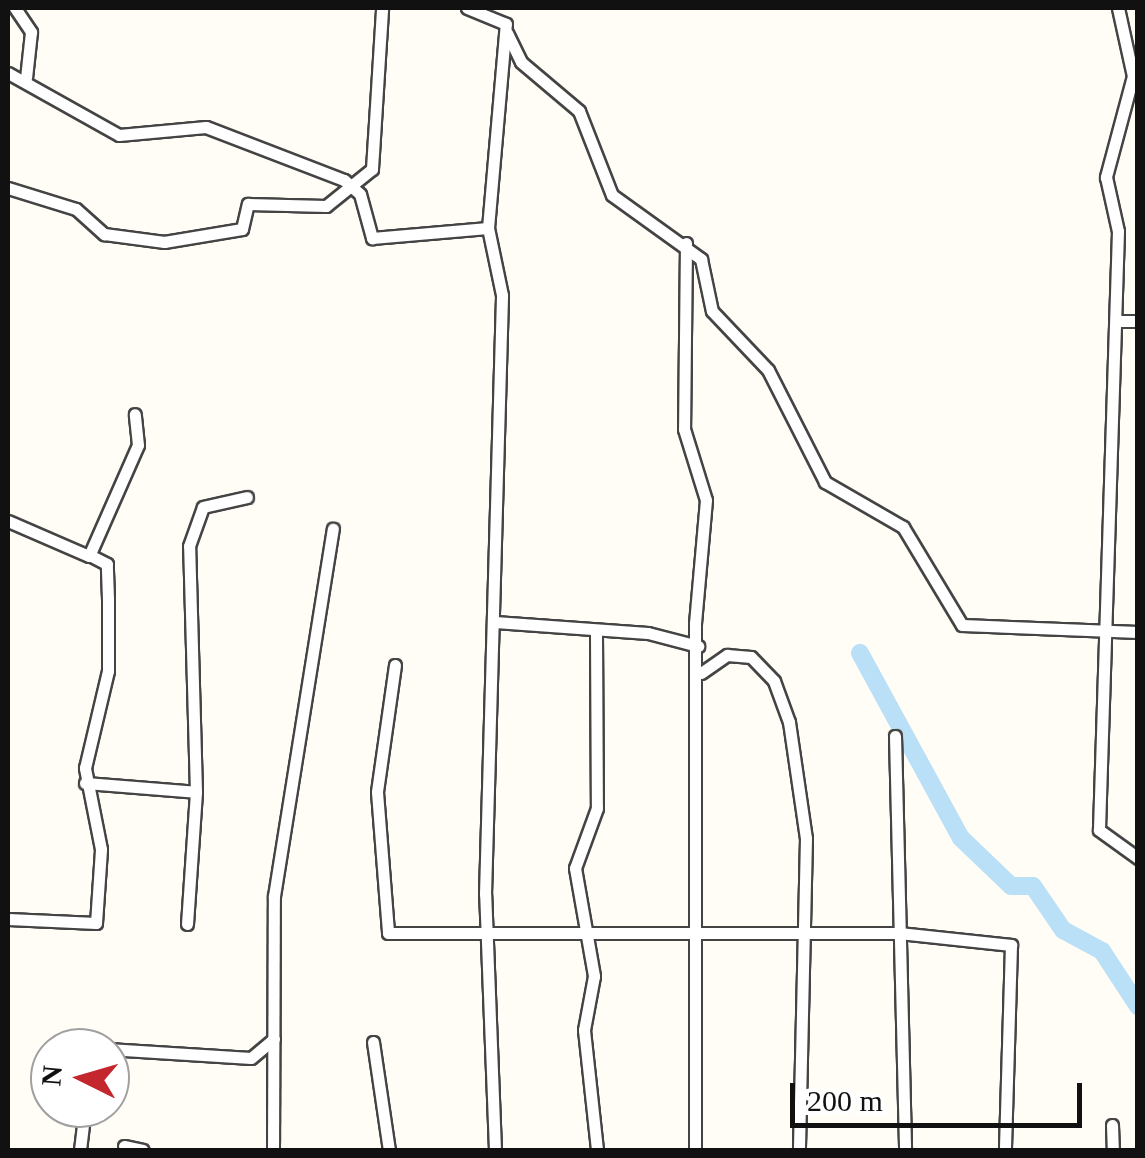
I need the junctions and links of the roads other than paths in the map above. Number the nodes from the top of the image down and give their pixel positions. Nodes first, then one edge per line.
1 (15, 8) edge
2 (382, 8) edge
3 (467, 8) edge
4 (1118, 8) edge
5 (506, 24) junction
6 (8, 72) edge
7 (1135, 76) edge
8 (26, 78) junction
9 (8, 188) edge
10 (357, 189) junction
11 (488, 228) junction
12 (686, 242) junction
13 (1116, 320) junction
14 (1138, 321) edge
15 (134, 414) dead end
16 (248, 497) dead end
17 (8, 520) edge
18 (333, 528) dead end
19 (89, 555) junction
20 (495, 622) junction
21 (1108, 631) junction
22 (1138, 632) edge
23 (596, 634) junction
24 (698, 646) junction
25 (395, 666) dead end
26 (702, 673) junction
27 (895, 736) dead end
28 (85, 783) junction
29 (196, 792) junction
30 (1138, 858) edge
31 (8, 919) edge
32 (187, 924) dead end
33 (586, 932) junction
34 (899, 933) junction
35 (798, 934) junction
36 (487, 938) junction
37 (698, 939) junction
38 (274, 1039) junction
39 (373, 1042) dead end
40 (130, 1050) edge
41 (1112, 1125) dead end
42 (124, 1146) dead end
43 (142, 1150) edge
44 (273, 1150) edge
45 (389, 1150) edge
46 (495, 1150) edge
47 (597, 1150) edge
48 (696, 1150) edge
49 (799, 1150) edge
50 (905, 1150) edge
51 (1005, 1150) edge
52 (1113, 1150) edge

1 - 8 street
2 - 10 street
3 - 5 street
4 - 7 street
5 - 11 street
5 - 12 street
6 - 8 street
7 - 13 street
8 - 10 street
9 - 10 street
10 - 11 street
11 - 20 street
12 - 21 street
12 - 24 street
13 - 14 street
13 - 21 street
15 - 19 street
16 - 29 street
17 - 19 street
18 - 38 street
19 - 28 street
20 - 23 street
20 - 36 street
21 - 22 street
21 - 30 street
23 - 24 street
23 - 33 street
24 - 26 street
25 - 36 street
26 - 35 street
26 - 37 street
27 - 34 street
28 - 29 street
28 - 31 street
29 - 32 street
33 - 36 street
33 - 37 street
33 - 47 street
34 - 35 street
34 - 50 street
34 - 51 street
35 - 37 street
35 - 49 street
36 - 46 street
37 - 48 street
38 - 40 street
38 - 44 street
39 - 45 street
41 - 52 street
42 - 43 street

